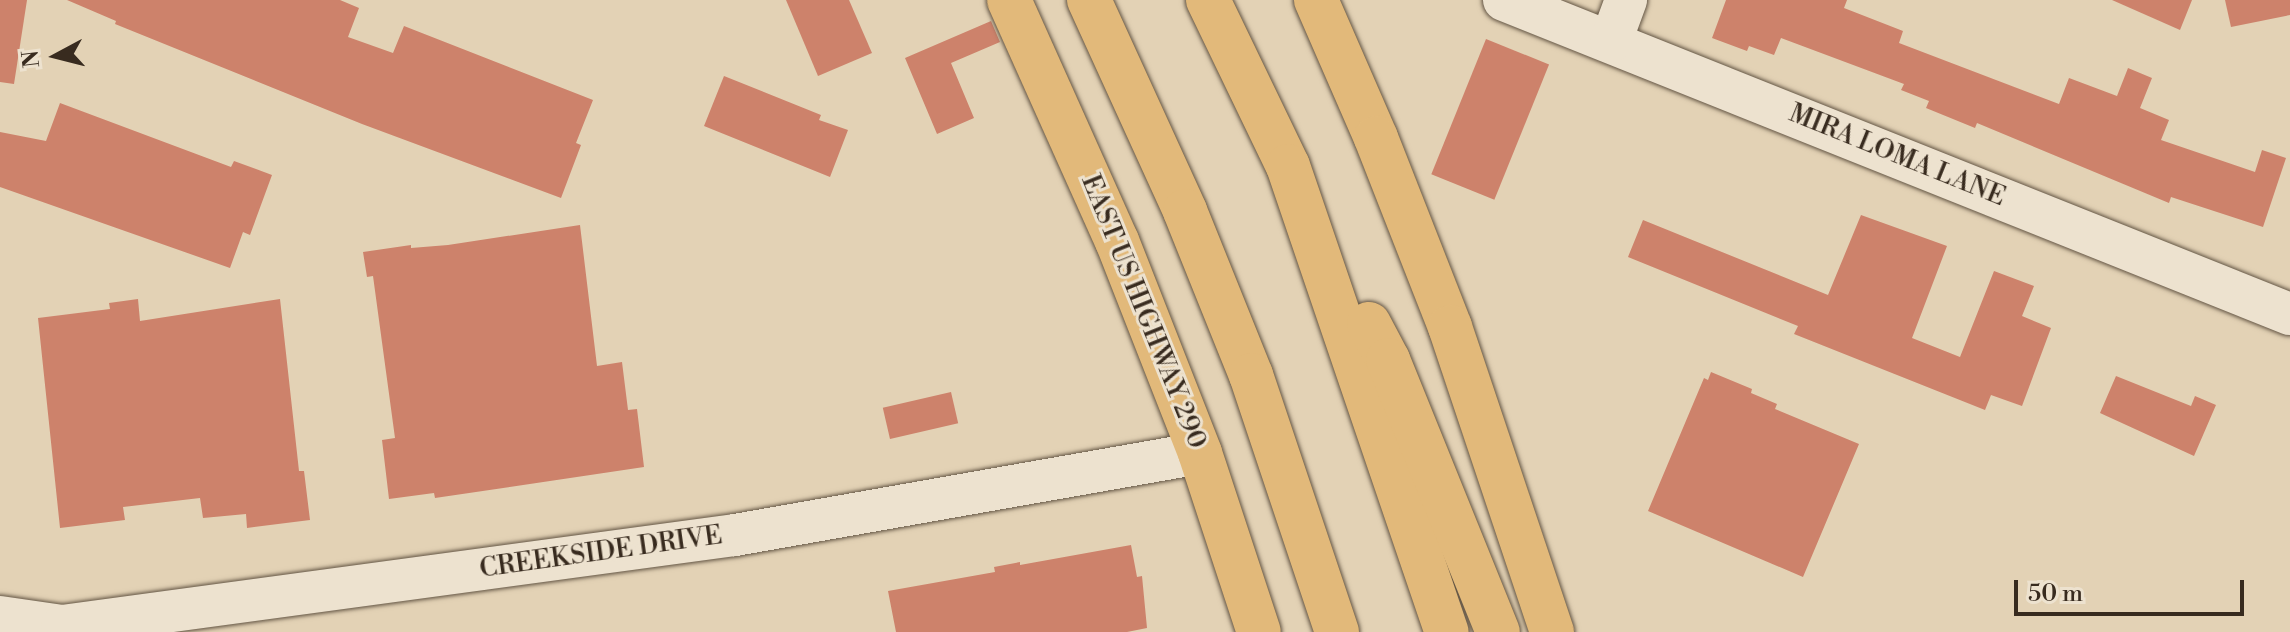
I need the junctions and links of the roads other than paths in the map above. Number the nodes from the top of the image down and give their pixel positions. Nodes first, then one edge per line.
1 (1009, 0) edge
2 (1089, 0) edge
3 (1208, 0) edge
4 (1504, 0) edge
5 (1626, 0) edge
6 (1329, 8) edge
7 (1611, 41) junction
8 (1288, 166) junction
9 (2290, 314) edge
10 (1200, 453) junction
11 (0, 617) edge
12 (1259, 632) edge
13 (1337, 632) edge
14 (1447, 632) edge
15 (1498, 632) edge
16 (1552, 632) edge

1 - 10 main road, EAST US HIGHWAY 290
2 - 13 main road
3 - 8 main road
4 - 7 street, MIRA LOMA LANE
5 - 7 street
6 - 16 main road
7 - 9 street, MIRA LOMA LANE
8 - 14 main road
8 - 15 main road
10 - 11 street, CREEKSIDE DRIVE
10 - 12 main road, EAST US HIGHWAY 290

